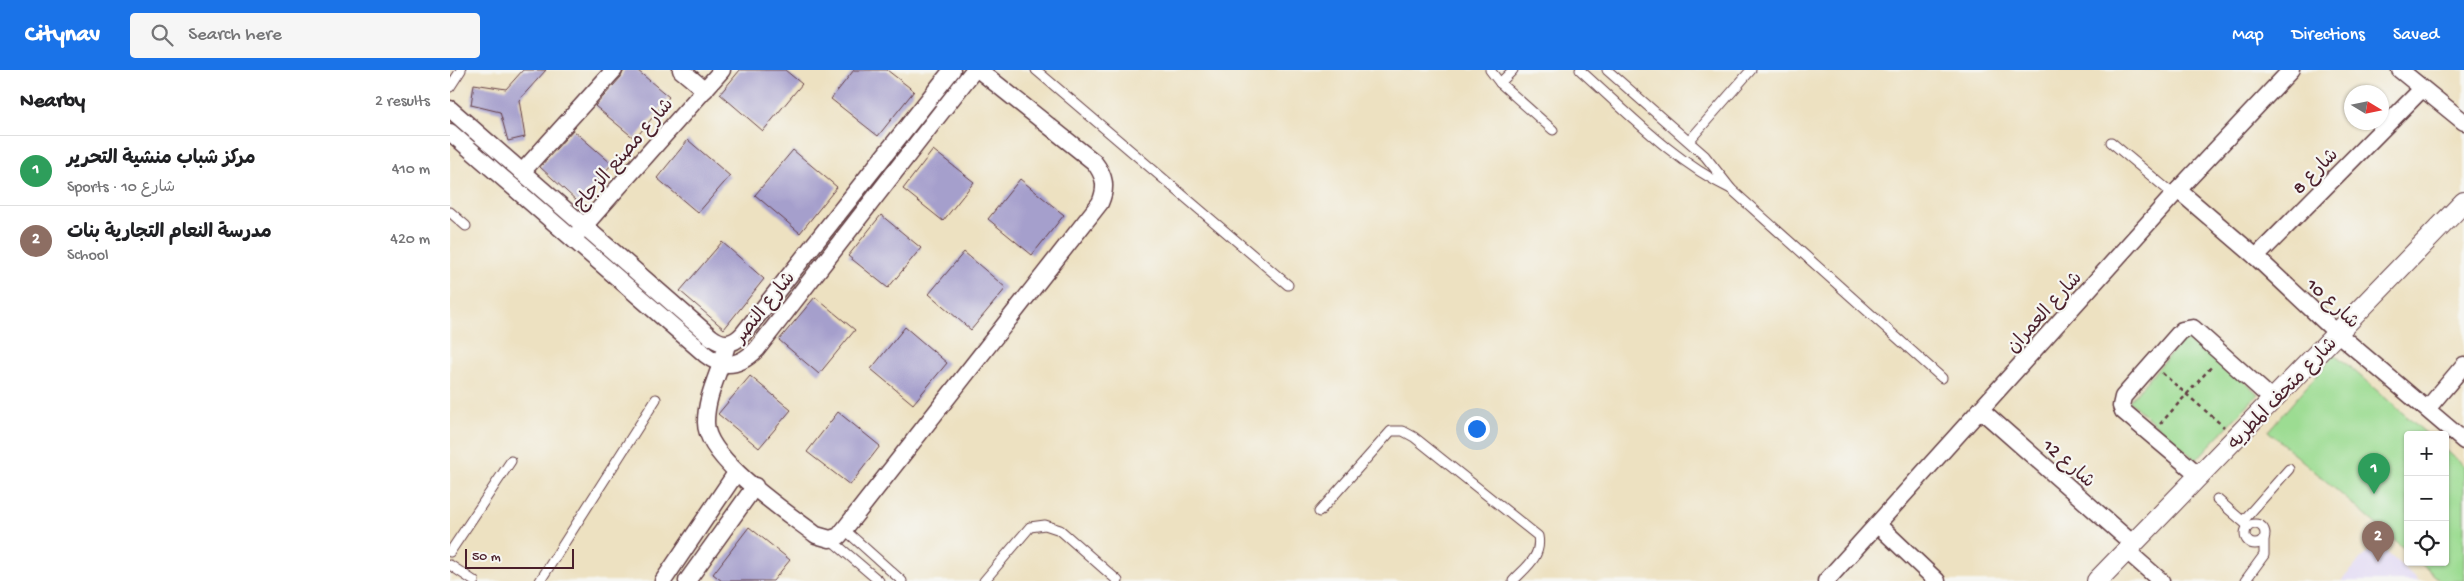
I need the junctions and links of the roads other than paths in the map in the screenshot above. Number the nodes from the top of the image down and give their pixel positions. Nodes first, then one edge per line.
1 (462, 70) edge
2 (614, 70) edge
3 (682, 70) edge
4 (722, 70) edge
5 (974, 70) edge
6 (978, 70) edge
7 (1036, 70) edge
8 (1490, 70) edge
9 (1513, 70) edge
10 (1580, 70) edge
11 (1607, 70) edge
12 (1751, 70) edge
13 (2291, 70) edge
14 (2400, 70) edge
15 (945, 73) edge
16 (1500, 83) junction
17 (450, 87) edge
18 (2422, 89) junction
19 (705, 90) junction
20 (450, 109) edge
21 (2464, 122) edge
22 (1553, 130) dead end
23 (450, 132) edge
24 (1689, 142) junction
25 (2111, 142) dead end
26 (522, 172) junction
27 (1731, 189) junction
28 (2176, 192) junction
29 (2464, 202) edge
30 (450, 212) edge
31 (466, 226) dead end
32 (583, 227) junction
33 (572, 239) junction
34 (2256, 257) junction
35 (1288, 285) dead end
36 (2338, 333) junction
37 (728, 344) junction
38 (723, 364) junction
39 (2464, 366) edge
40 (1942, 378) dead end
41 (656, 400) dead end
42 (2273, 400) junction
43 (2427, 409) junction
44 (1981, 410) junction
45 (2464, 441) edge
46 (511, 461) dead end
47 (2289, 469) dead end
48 (736, 473) junction
49 (2200, 476) junction
50 (755, 486) junction
51 (2217, 498) dead end
52 (1319, 512) dead end
53 (2246, 524) junction
54 (1878, 525) junction
55 (845, 530) junction
56 (830, 539) junction
57 (2264, 539) junction
58 (2130, 548) junction
59 (450, 552) edge
60 (450, 565) edge
61 (474, 581) edge
62 (540, 581) edge
63 (663, 581) edge
64 (687, 581) edge
65 (879, 581) edge
66 (902, 581) edge
67 (984, 581) edge
68 (1118, 581) edge
69 (1513, 581) edge
70 (1826, 581) edge
71 (1936, 581) edge
72 (2098, 581) edge
73 (2161, 581) edge
74 (2245, 581) edge

1 - 17 lane
2 - 26 street
3 - 19 street
4 - 19 street, شارع مصنع الزجاج
5 - 38 street, شارع النصر
6 - 55 street
7 - 35 lane
8 - 16 lane
9 - 16 lane
10 - 27 lane
11 - 24 lane
12 - 24 lane
13 - 28 street, شارع العمران
14 - 18 street
15 - 37 street, شارع النصر
16 - 22 lane
18 - 21 street
18 - 34 street, شارع 8
19 - 32 street, شارع مصنع الزجاج
20 - 26 street, شارع النصر
23 - 33 street, شارع النصر
24 - 27 lane
25 - 28 lane
26 - 32 street, شارع النصر
27 - 40 lane
28 - 34 street, شارع 10
28 - 44 street, شارع العمران
29 - 36 street, شارع متحف المطريه
30 - 31 lane
32 - 33 street, شارع مصنع الزجاج
32 - 37 street, شارع النصر
33 - 38 street, شارع النصر
34 - 36 street, شارع 10
36 - 42 street, شارع متحف المطريه
36 - 43 street, شارع 10
37 - 38 street
38 - 48 street
39 - 43 street
41 - 62 lane
42 - 49 street, شارع متحف المطريه
42 - 49 street
43 - 45 street, شارع 10
44 - 54 street, شارع العمران
44 - 58 street, شارع 12
46 - 59 lane
47 - 53 lane
48 - 50 street
48 - 63 street
49 - 58 street, شارع متحف المطريه
50 - 56 street
50 - 64 street
51 - 53 lane
52 - 69 lane
53 - 57 lane
53 - 57 lane
54 - 70 street, شارع العمران
54 - 71 street
55 - 56 street
55 - 66 lane
56 - 65 lane
57 - 74 lane
58 - 72 street, شارع متحف المطريه
58 - 73 street, شارع 12
60 - 61 lane
67 - 68 lane

